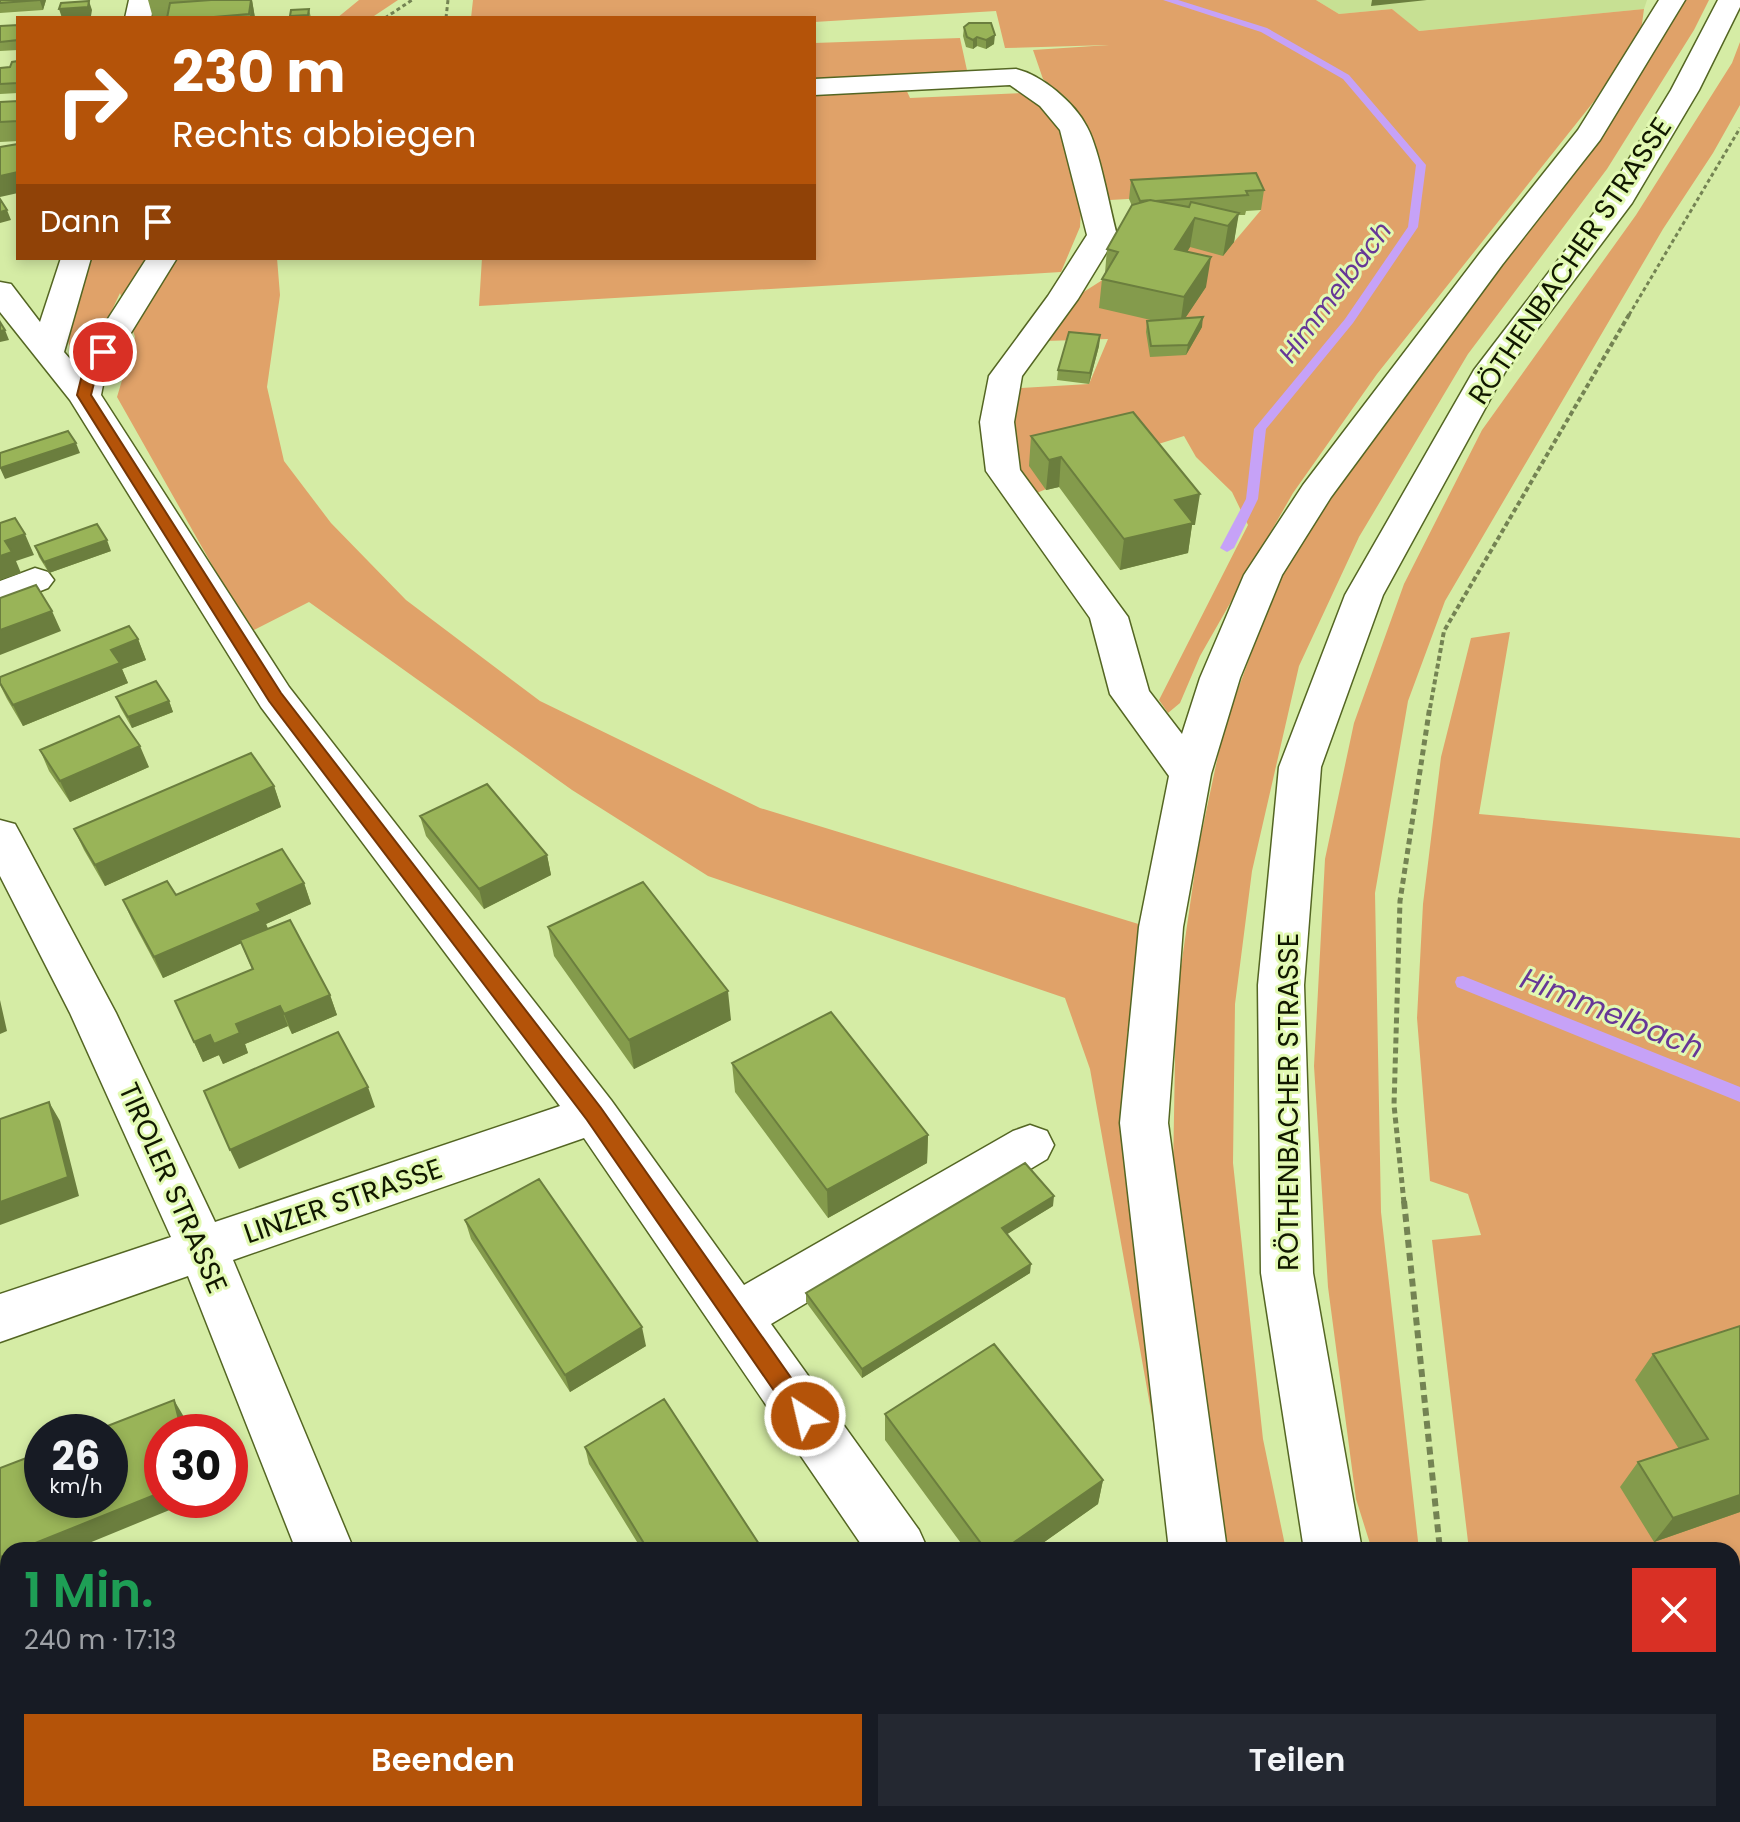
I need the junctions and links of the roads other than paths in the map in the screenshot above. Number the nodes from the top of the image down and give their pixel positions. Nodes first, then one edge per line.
1 (1672, 0) edge
2 (1731, 0) edge
3 (816, 87) edge
4 (75, 260) edge
5 (161, 260) edge
6 (0, 291) edge
7 (47, 353) junction
8 (84, 395) junction
9 (35, 580) dead end
10 (0, 595) edge
11 (1190, 774) junction
12 (0, 835) edge
13 (594, 1114) junction
14 (1030, 1145) dead end
15 (203, 1250) junction
16 (736, 1317) junction
17 (0, 1318) edge
18 (320, 1542) edge
19 (893, 1542) edge
20 (1197, 1542) edge
21 (1332, 1542) edge

1 - 11 street
2 - 21 street, RÖTHENBACHER STRASSE
3 - 11 street
4 - 7 street
5 - 8 street
6 - 7 street
7 - 8 street
8 - 13 street
9 - 10 street
11 - 20 street
12 - 15 street, TIROLER STRASSE
13 - 15 street, LINZER STRASSE
13 - 16 street
14 - 16 street
15 - 17 street, LINZER STRASSE
15 - 18 street, TIROLER STRASSE
16 - 19 street

